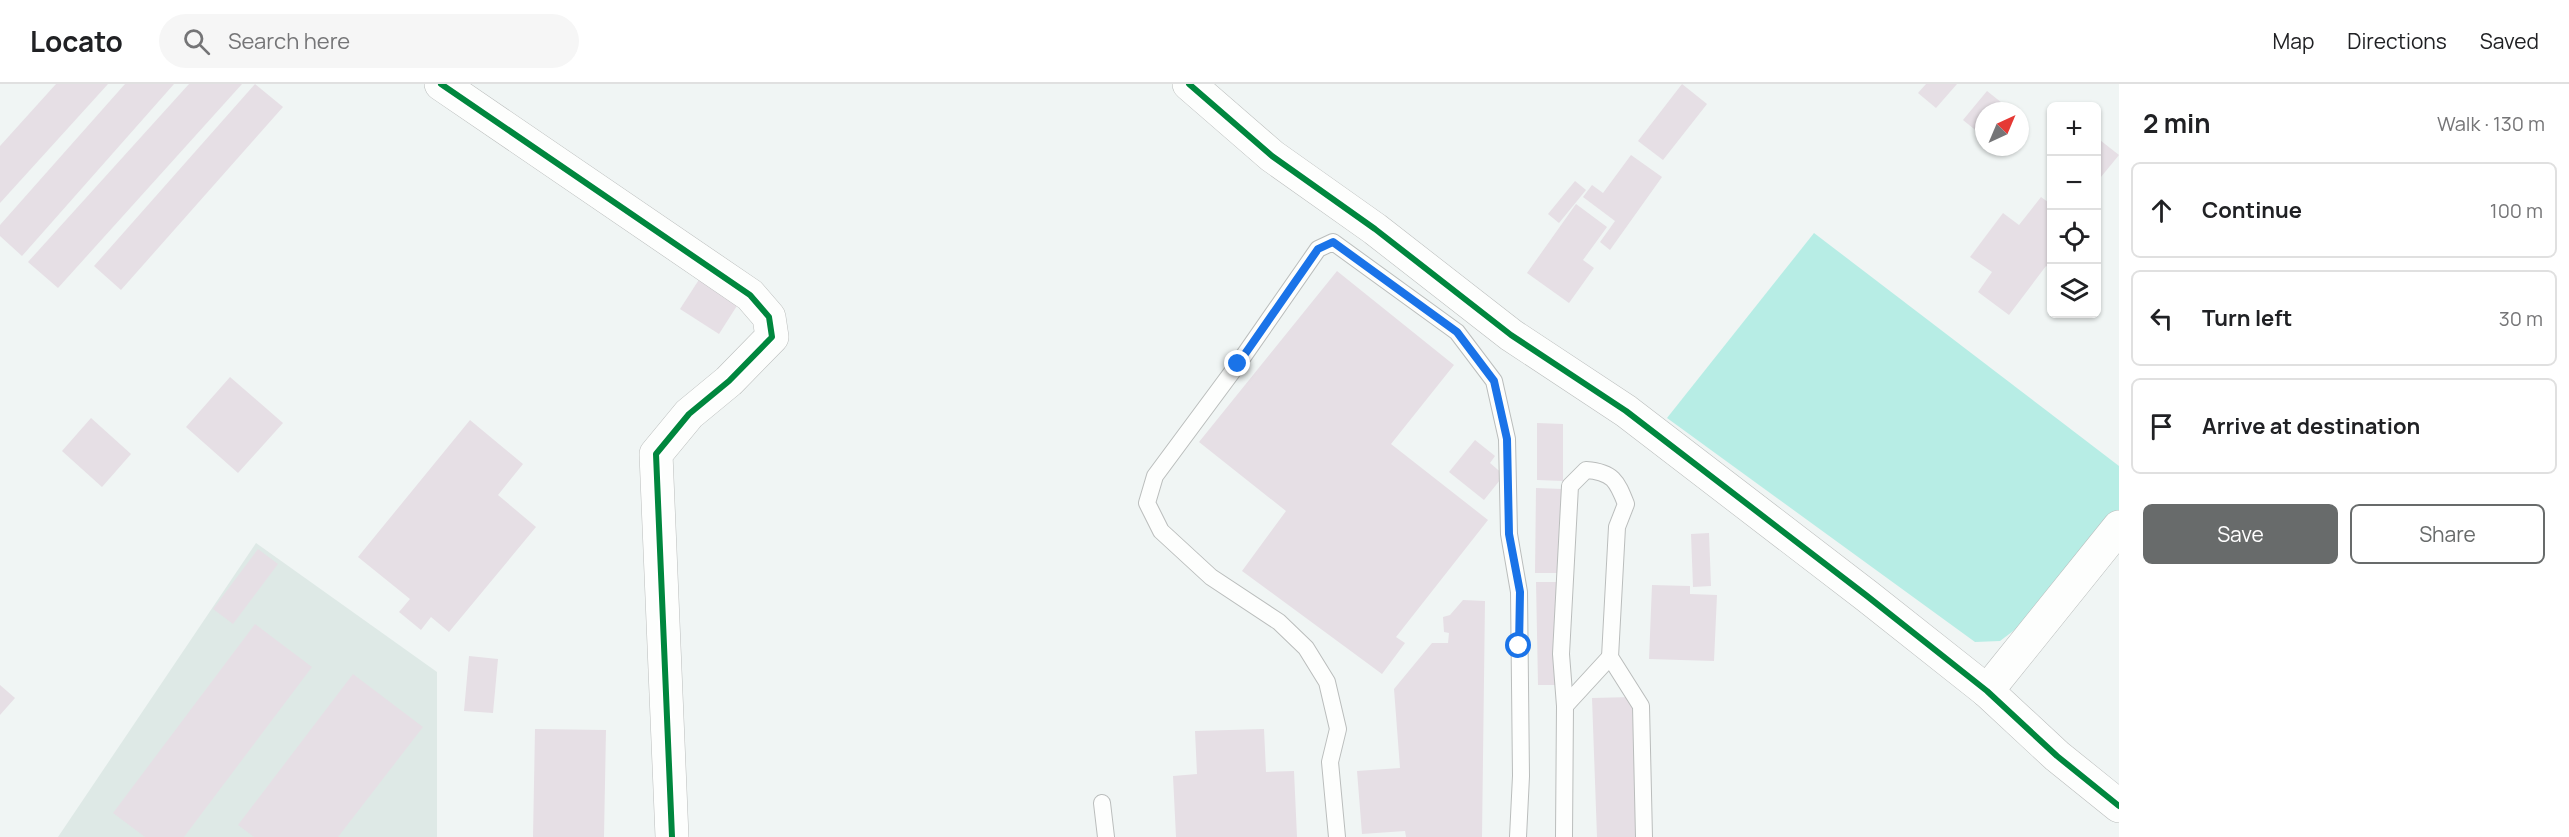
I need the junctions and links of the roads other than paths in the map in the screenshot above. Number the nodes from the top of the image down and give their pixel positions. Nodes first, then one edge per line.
1 (441, 84) edge
2 (1189, 84) edge
3 (2119, 527) edge
4 (2107, 549) edge
5 (1610, 657) junction
6 (1987, 691) junction
7 (1564, 706) junction
8 (1102, 803) dead end
9 (2119, 806) edge
10 (672, 837) edge
11 (1106, 837) edge
12 (1337, 837) edge
13 (1518, 837) edge
14 (1564, 837) edge
15 (1644, 837) edge

1 - 10 street
2 - 6 street
3 - 4 street
4 - 6 street
5 - 7 lane
5 - 7 lane
5 - 15 lane
6 - 9 street
7 - 14 lane
8 - 11 lane
12 - 13 lane

